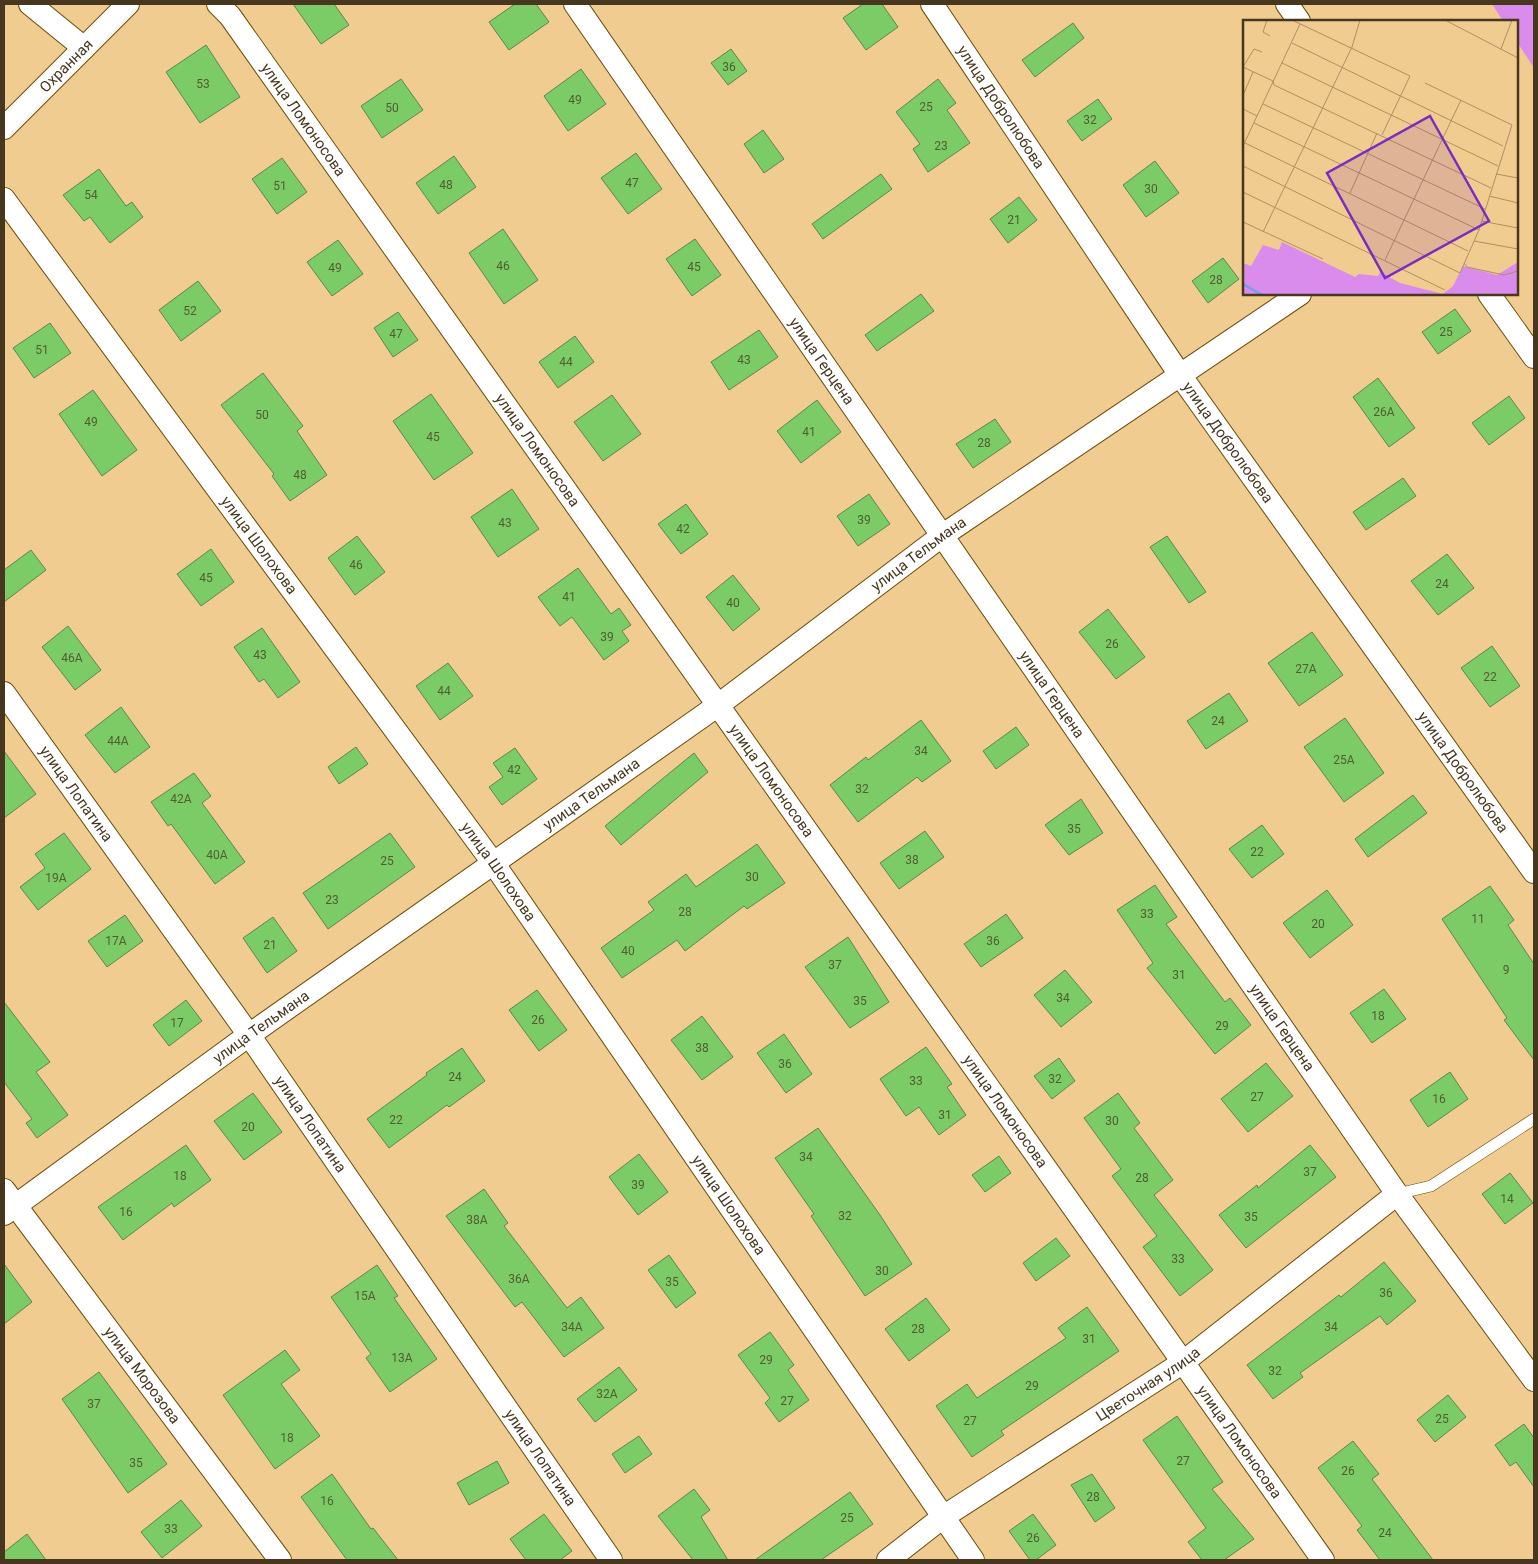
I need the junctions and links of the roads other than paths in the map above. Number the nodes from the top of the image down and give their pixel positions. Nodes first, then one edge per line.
1 (30, 4) edge
2 (128, 4) edge
3 (218, 4) edge
4 (575, 4) edge
5 (932, 4) edge
6 (1287, 4) edge
7 (1298, 20) edge
8 (84, 48) junction
9 (4, 128) edge
10 (4, 199) edge
11 (1299, 295) edge
12 (1490, 295) edge
13 (1534, 358) edge
14 (1180, 375) junction
15 (943, 536) junction
16 (4, 694) edge
17 (717, 706) junction
18 (494, 864) junction
19 (1534, 872) edge
20 (249, 1035) junction
21 (1534, 1119) edge
22 (1397, 1194) junction
23 (7, 1203) edge
24 (1182, 1363) junction
25 (1534, 1380) edge
26 (943, 1517) junction
27 (280, 1560) edge
28 (611, 1560) edge
29 (888, 1560) edge
30 (974, 1560) edge
31 (1323, 1560) edge

1 - 8 street
2 - 8 street, Охранная
3 - 17 street, улица Ломоносова
4 - 15 street, улица Герцена
5 - 14 street, улица Добролюбова
6 - 7 street
8 - 9 street, Охранная
10 - 18 street, улица Шолохова
11 - 14 street, улица Тельмана
12 - 13 street
14 - 15 street, улица Тельмана
14 - 19 street, улица Добролюбова
15 - 17 street, улица Тельмана
15 - 22 street, улица Герцена
16 - 20 street, улица Лопатина
17 - 18 street, улица Тельмана
17 - 24 street, улица Ломоносова
18 - 20 street, улица Тельмана
18 - 26 street, улица Шолохова
20 - 23 street, улица Тельмана
20 - 28 street, улица Лопатина
21 - 22 lane
22 - 24 street, Цветочная улица
22 - 25 street, улица Герцена
23 - 27 street, улица Морозова
24 - 26 street, Цветочная улица
24 - 31 street, улица Ломоносова
26 - 29 street, Цветочная улица
26 - 30 street, улица Шолохова

